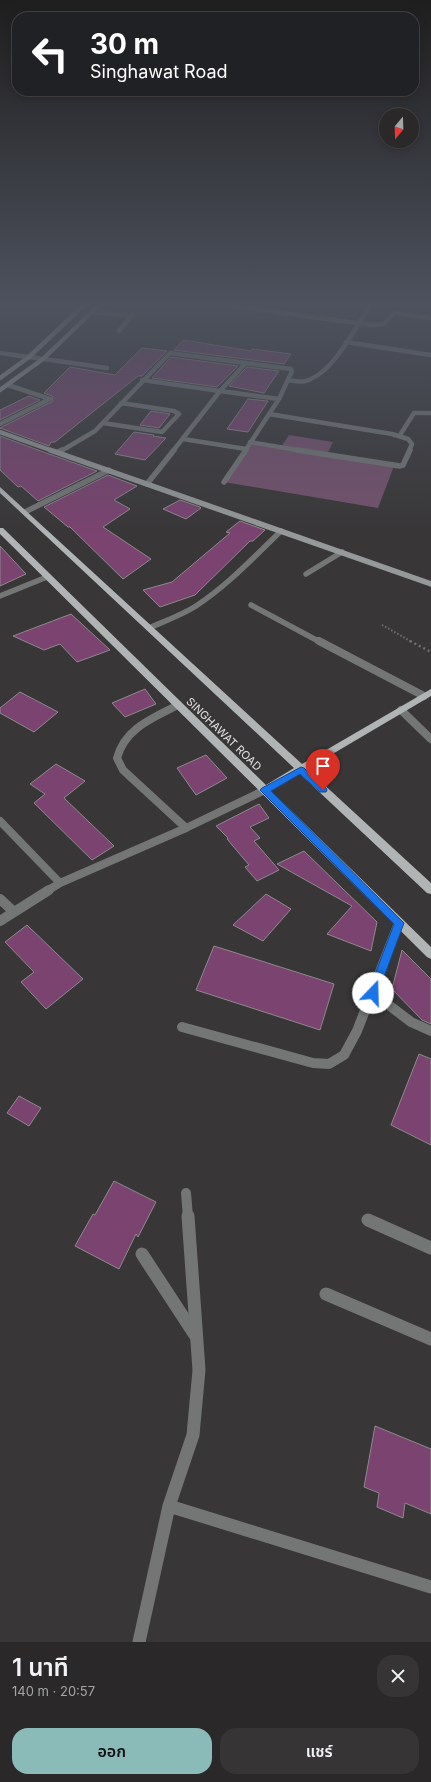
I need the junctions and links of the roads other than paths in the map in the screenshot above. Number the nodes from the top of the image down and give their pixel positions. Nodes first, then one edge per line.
1 (142, 380) edge
2 (288, 380) edge
3 (14, 381) edge
4 (146, 381) edge
5 (230, 381) edge
6 (8, 385) junction
7 (0, 390) edge
8 (220, 391) junction
9 (279, 399) junction
10 (121, 403) junction
11 (431, 413) edge
12 (269, 414) junction
13 (103, 423) junction
14 (0, 424) edge
15 (0, 432) edge
16 (400, 436) junction
17 (183, 439) junction
18 (250, 442) junction
19 (246, 449) junction
20 (58, 452) junction
21 (109, 470) junction
22 (224, 482) dead end
23 (147, 484) junction
24 (0, 489) edge
25 (25, 512) junction
26 (0, 530) edge
27 (281, 531) junction
28 (342, 552) junction
29 (306, 574) dead end
30 (47, 577) junction
31 (431, 584) edge
32 (0, 596) edge
33 (251, 605) dead end
34 (149, 628) junction
35 (428, 694) edge
36 (178, 706) junction
37 (401, 710) junction
38 (431, 739) edge
39 (301, 770) junction
40 (265, 790) junction
41 (0, 822) edge
42 (186, 828) junction
43 (60, 883) junction
44 (431, 890) edge
45 (0, 898) edge
46 (14, 912) junction
47 (0, 921) edge
48 (399, 923) junction
49 (431, 954) edge
50 (373, 993) junction
51 (182, 1027) dead end
52 (431, 1031) edge
53 (186, 1193) dead end
54 (368, 1220) dead end
55 (431, 1248) edge
56 (142, 1254) dead end
57 (326, 1294) dead end
58 (197, 1339) junction
59 (431, 1339) edge
60 (169, 1506) junction
61 (431, 1586) edge
62 (139, 1642) edge

1 - 10 street
2 - 9 street
3 - 6 street
4 - 8 street
5 - 8 street
6 - 7 street
6 - 14 street
8 - 9 street
8 - 17 street
9 - 12 street
10 - 13 street
10 - 13 street
11 - 16 street
12 - 16 street
12 - 18 street
13 - 20 street
15 - 20 street
16 - 18 street
17 - 19 street
17 - 23 street
18 - 19 street
19 - 22 street
20 - 21 street
21 - 23 street
21 - 25 street
23 - 27 street
24 - 25 main road
25 - 34 main road
26 - 30 main road, SINGHAWAT ROAD
27 - 28 street
27 - 34 street
28 - 29 street
28 - 31 street
30 - 32 street
30 - 36 main road, SINGHAWAT ROAD
33 - 35 street
34 - 39 main road
35 - 37 main road
36 - 40 main road, SINGHAWAT ROAD
36 - 42 street
37 - 38 street
37 - 39 main road
39 - 40 main road
39 - 44 main road
40 - 42 street
40 - 48 main road, SINGHAWAT ROAD
41 - 43 street
42 - 43 street
43 - 46 street
45 - 46 street
46 - 47 street
48 - 49 main road, SINGHAWAT ROAD
48 - 50 street
50 - 51 street
50 - 52 street
53 - 58 street
54 - 55 street
56 - 58 street
57 - 59 street
58 - 60 street
60 - 61 street
60 - 62 street

